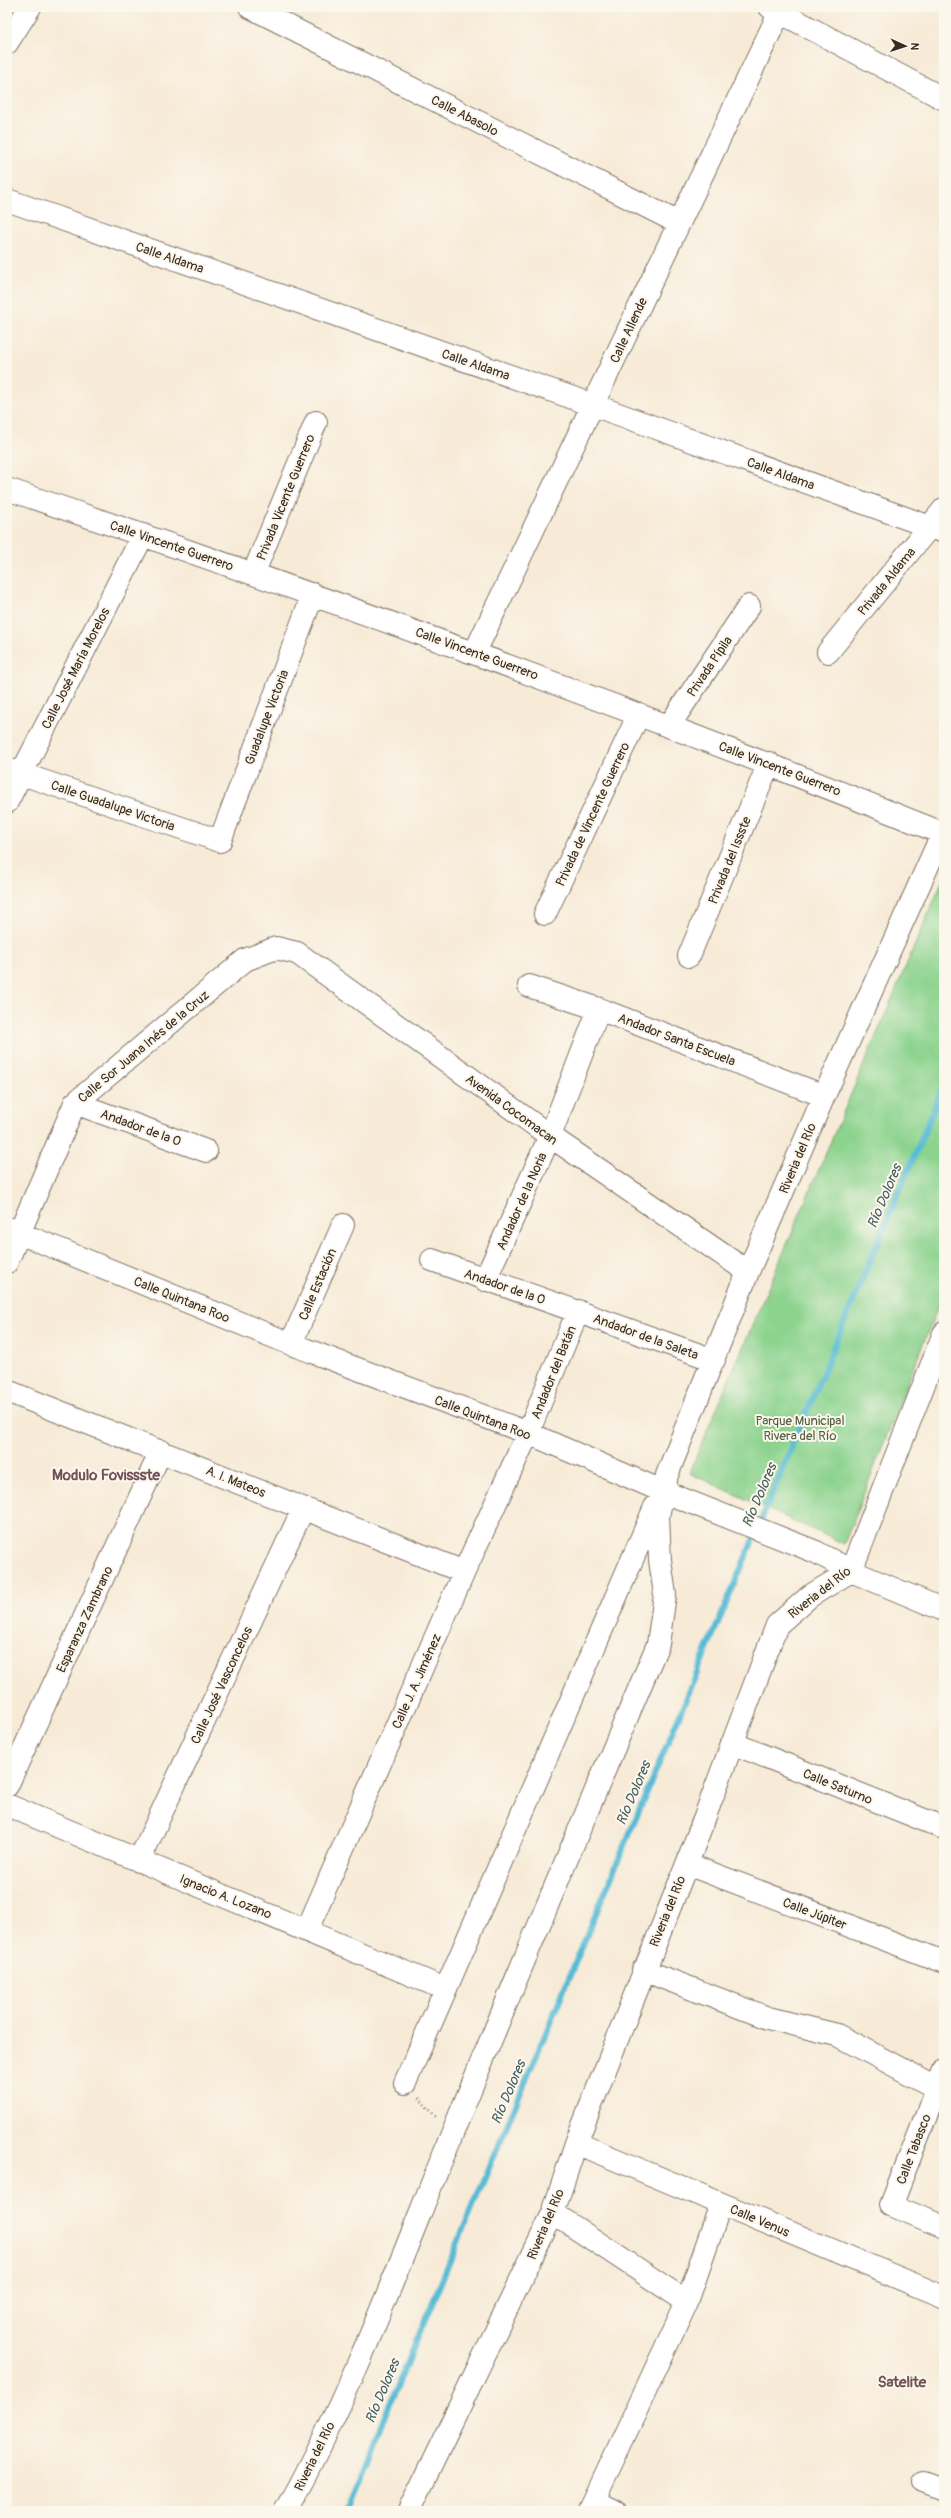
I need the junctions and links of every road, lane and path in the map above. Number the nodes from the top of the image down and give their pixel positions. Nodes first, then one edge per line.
1 (30, 7) edge
2 (250, 7) edge
3 (777, 9) edge
4 (7, 43) edge
5 (944, 99) edge
6 (7, 200) edge
7 (679, 223) junction
8 (593, 405) junction
9 (316, 422) dead end
10 (7, 489) edge
11 (944, 509) edge
12 (937, 529) edge
13 (143, 535) junction
14 (254, 572) junction
15 (313, 594) junction
16 (749, 606) dead end
17 (475, 652) junction
18 (828, 652) dead end
19 (639, 714) junction
20 (669, 726) junction
21 (769, 763) junction
22 (14, 771) edge
23 (7, 802) edge
24 (943, 831) edge
25 (220, 841) joint
26 (545, 914) dead end
27 (276, 948) joint
28 (689, 956) dead end
29 (529, 986) dead end
30 (599, 1009) junction
31 (824, 1096) junction
32 (75, 1103) junction
33 (550, 1136) junction
34 (206, 1151) dead end
35 (343, 1225) dead end
36 (13, 1231) edge
37 (432, 1260) dead end
38 (7, 1262) edge
39 (748, 1272) junction
40 (485, 1280) junction
41 (578, 1311) junction
42 (944, 1333) edge
43 (291, 1344) junction
44 (714, 1360) junction
45 (7, 1391) edge
46 (528, 1433) junction
47 (161, 1451) junction
48 (662, 1491) junction
49 (303, 1509) junction
50 (851, 1571) junction
51 (464, 1572) junction
52 (944, 1610) edge
53 (732, 1743) junction
54 (7, 1786) edge
55 (7, 1805) edge
56 (944, 1828) edge
57 (139, 1860) junction
58 (686, 1864) junction
59 (307, 1930) junction
60 (944, 1962) edge
61 (643, 1970) junction
62 (445, 1989) junction
63 (406, 2083) joint
64 (941, 2083) edge
65 (452, 2135) junction
66 (576, 2143) junction
67 (721, 2204) junction
68 (553, 2213) junction
69 (944, 2227) edge
70 (944, 2297) edge
71 (687, 2302) junction
72 (923, 2482) dead end
73 (944, 2490) edge
74 (592, 2506) edge
75 (286, 2511) edge
76 (409, 2511) edge
77 (614, 2511) edge

1 - 4 street
2 - 7 street, Calle Abasolo
3 - 5 street
3 - 7 street, Calle Allende
6 - 8 street, Calle Aldama
7 - 8 street, Calle Allende
8 - 12 street, Calle Aldama
8 - 17 street, Calle Allende
9 - 14 street, Privada Vicente Guerrero
10 - 13 street, Calle Vincente Guerrero
11 - 12 street, Privada Aldama
12 - 18 street, Privada Aldama
13 - 14 street, Calle Vincente Guerrero
13 - 22 street, Calle José María Morelos
14 - 15 street, Calle Vincente Guerrero
15 - 17 street, Calle Vincente Guerrero
15 - 25 street, Guadalupe Victoria
16 - 20 street, Privada Pípila
17 - 19 street, Calle Vincente Guerrero
19 - 20 street, Calle Vincente Guerrero
19 - 26 street, Privada de Vincente Guerrero
20 - 21 street, Calle Vincente Guerrero
21 - 24 street, Calle Vincente Guerrero
21 - 28 street, Privada del Issste
22 - 23 street, Calle José María Morelos
22 - 25 street, Calle Guadalupe Victoria
24 - 31 street, Riveria del Río
27 - 32 street, Calle Sor Juana Inés de la Cruz
27 - 33 street, Avenida Cocomacan
29 - 30 street, Andador Santa Escuela
30 - 31 street, Andador Santa Escuela
30 - 33 street, Andador de la Noria
31 - 39 street, Riveria del Río
32 - 34 street, Andador de la O
32 - 36 street, Calle Sor Juana Inés de la Cruz
33 - 39 street, Avenida Cocomacan
33 - 40 street, Andador de la Noria
35 - 43 street, Calle Estación
36 - 38 street, Calle Sor Juana Inés de la Cruz
36 - 43 street, Calle Quintana Roo
37 - 40 street, Andador de la O
39 - 44 street, Riveria del Río
40 - 41 street, Andador de la O
41 - 44 street, Andador de la Saleta
41 - 46 street, Andador del Batán
42 - 50 street, Riveria del Río
43 - 46 street, Calle Quintana Roo
44 - 48 street, Riveria del Río
45 - 47 street, A. I. Mateos
46 - 48 street, Calle Quintana Roo
46 - 51 street, Calle J. A. Jiménez
47 - 49 street, A. I. Mateos
47 - 54 street, Esparanza Zambrano
48 - 50 street, Calle Quintana Roo
48 - 62 street, Riveria del Río
48 - 65 street, Riveria del Río
49 - 51 street, A. I. Mateos
49 - 57 street, Calle José Vasconcelos
50 - 52 street, Calle Quintana Roo
50 - 53 street, Riveria del Río
51 - 59 street, Calle J. A. Jiménez
53 - 56 street, Calle Saturno
53 - 58 street, Riveria del Río
55 - 57 street, Ignacio A. Lozano
57 - 59 street, Ignacio A. Lozano
58 - 60 street, Calle Júpiter
58 - 61 street, Riveria del Río
59 - 62 street, Ignacio A. Lozano
61 - 64 street
61 - 66 street, Riveria del Río
62 - 63 street, Riveria del Río
63 - 65 path
64 - 69 street, Calle Tabasco
65 - 75 street, Riveria del Río
66 - 67 street, Calle Venus
66 - 68 street, Riveria del Río
67 - 70 street, Calle Venus
67 - 71 street
68 - 71 street
68 - 76 street, Riveria del Río
71 - 74 street
72 - 73 street
74 - 77 street

